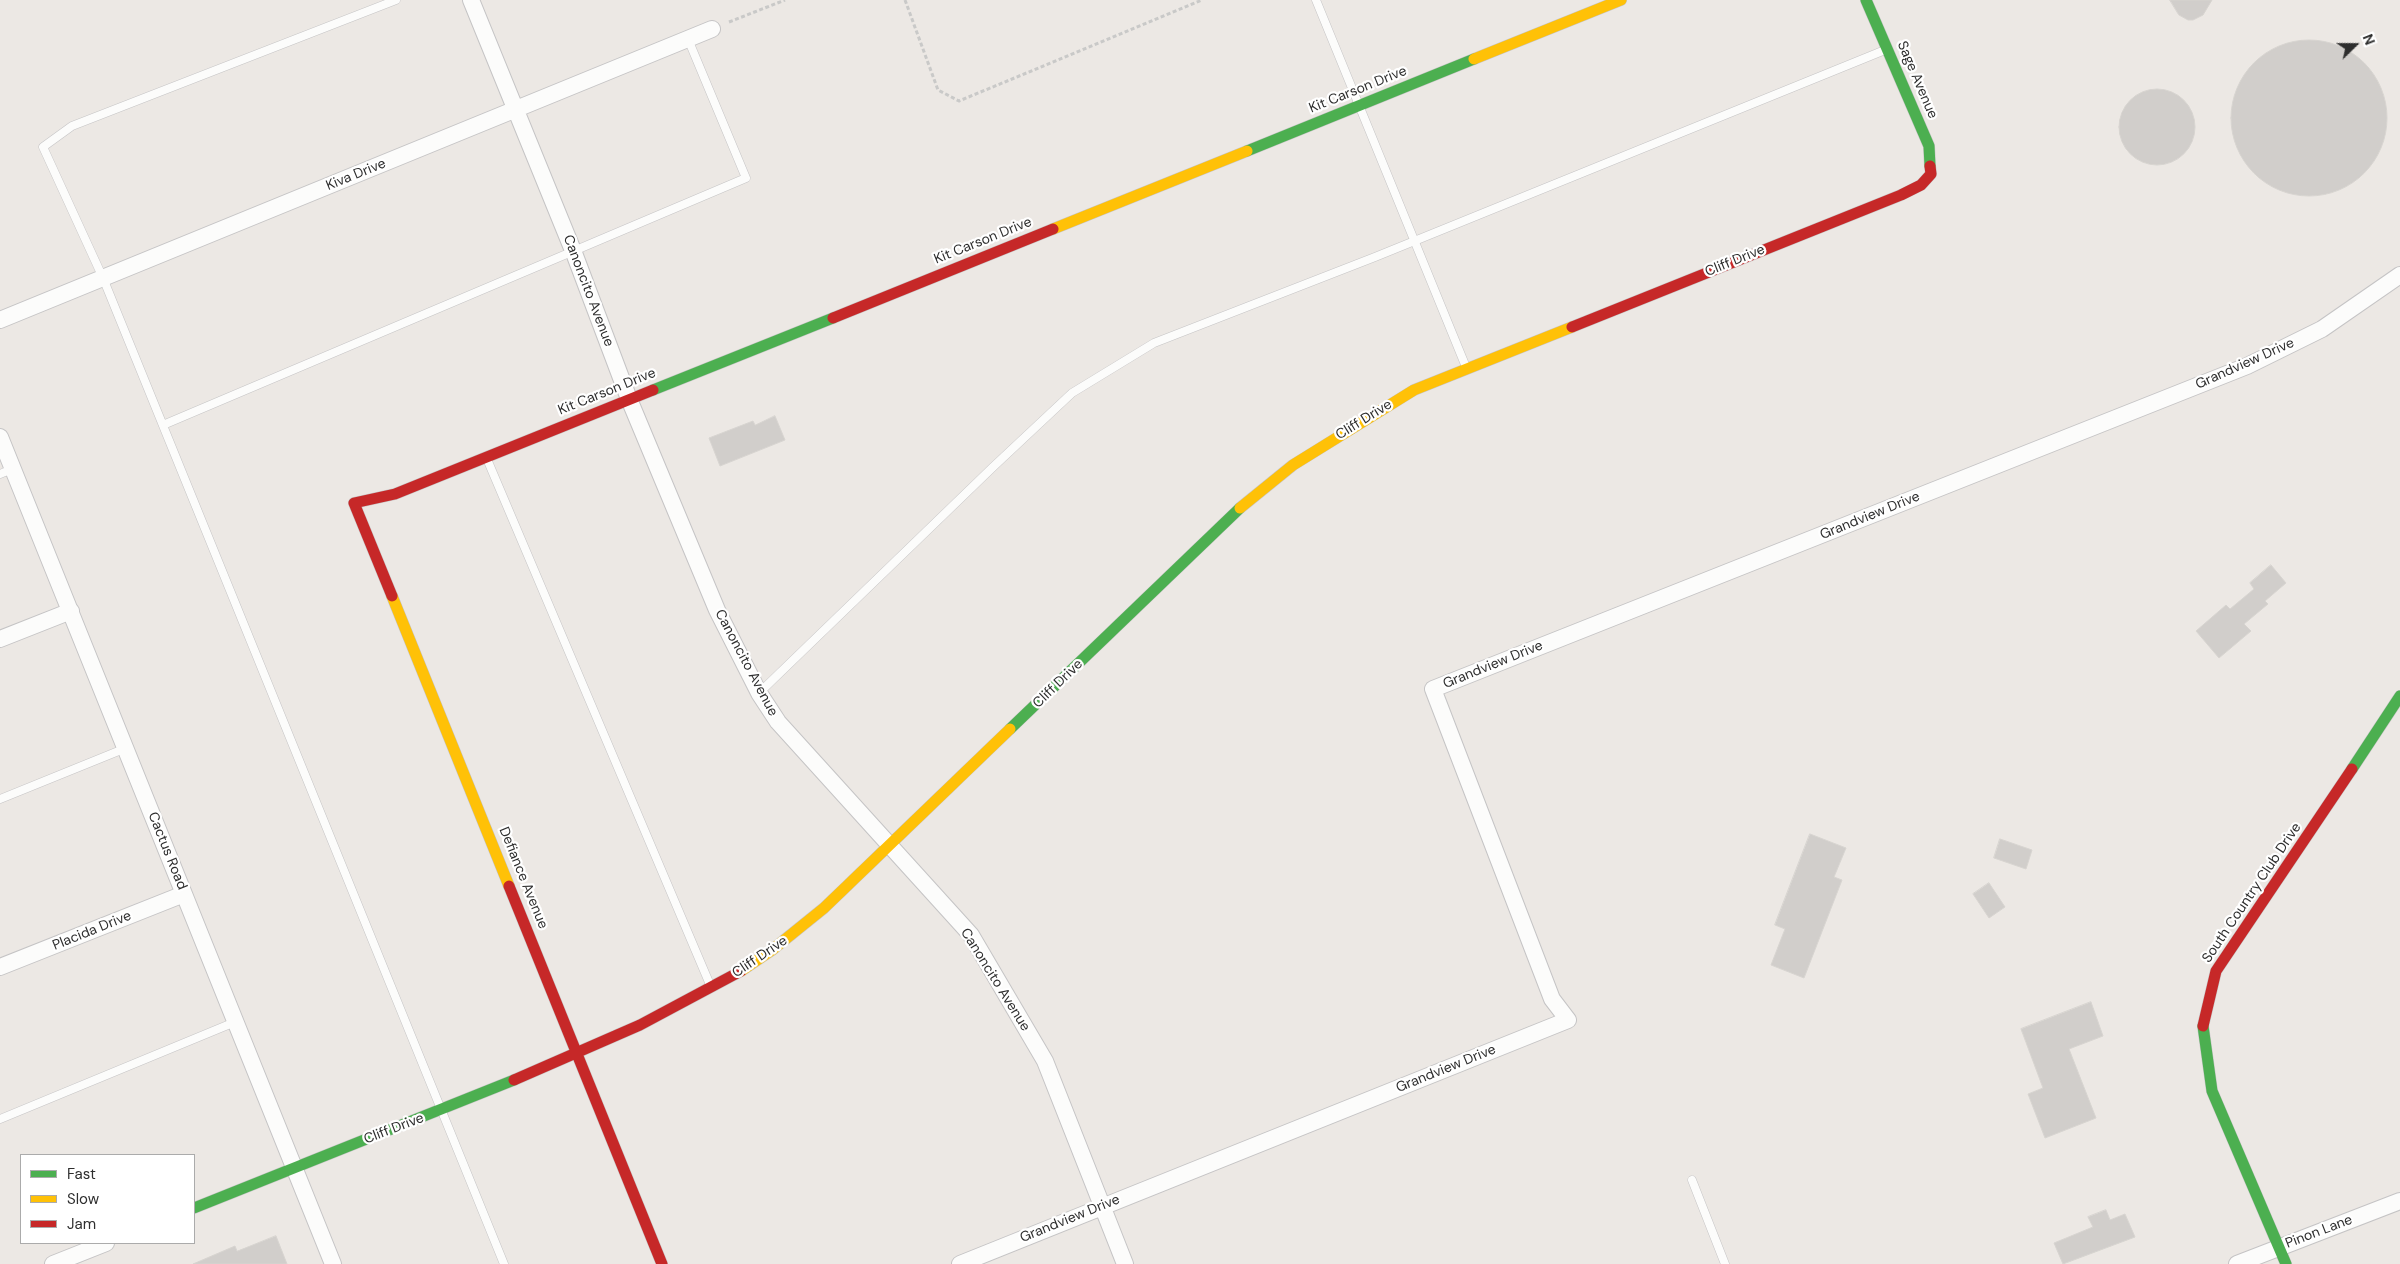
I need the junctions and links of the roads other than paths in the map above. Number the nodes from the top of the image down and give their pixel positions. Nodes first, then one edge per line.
1 (396, 0) edge
2 (470, 0) edge
3 (1316, 0) edge
4 (1620, 0) edge
5 (1866, 0) edge
6 (712, 29) road end
7 (688, 39) junction
8 (1887, 49) junction
9 (1359, 106) junction
10 (516, 110) junction
11 (1931, 174) joint
12 (1414, 241) junction
13 (574, 253) junction
14 (2400, 275) edge
15 (104, 278) junction
16 (0, 320) edge
17 (1467, 368) junction
18 (629, 400) junction
19 (163, 425) junction
20 (0, 437) edge
21 (486, 457) junction
22 (6, 471) edge
23 (354, 503) joint
24 (71, 611) junction
25 (0, 639) edge
26 (760, 693) junction
27 (2400, 696) edge
28 (126, 748) junction
29 (0, 799) edge
30 (888, 846) junction
31 (184, 894) junction
32 (0, 967) edge
33 (712, 988) junction
34 (235, 1022) junction
35 (578, 1053) junction
36 (442, 1110) junction
37 (0, 1119) edge
38 (294, 1167) junction
39 (1692, 1180) dead end
40 (2400, 1201) edge
41 (1103, 1206) junction
42 (195, 1208) edge
43 (103, 1244) edge
44 (2280, 1248) junction
45 (52, 1264) edge
46 (333, 1264) edge
47 (504, 1264) edge
48 (662, 1264) edge
49 (960, 1264) edge
50 (1124, 1264) edge
51 (1725, 1264) edge
52 (2237, 1264) edge
53 (2286, 1264) edge

1 - 15 lane
2 - 10 street, Canoncito Avenue
3 - 9 lane
4 - 9 street, Kit Carson Drive
5 - 8 street, Sage Avenue
6 - 7 street, Kiva Drive
7 - 10 street, Kiva Drive
7 - 13 lane
8 - 11 street, Sage Avenue
8 - 12 lane
9 - 12 lane
9 - 18 street, Kit Carson Drive
10 - 13 street, Canoncito Avenue
10 - 15 street, Kiva Drive
11 - 17 street, Cliff Drive
12 - 17 lane
12 - 26 lane
13 - 18 street, Canoncito Avenue
13 - 19 lane
14 - 41 street, Grandview Drive
15 - 16 street, Kiva Drive
15 - 19 lane
17 - 30 street, Cliff Drive
18 - 21 street, Kit Carson Drive
18 - 26 street, Canoncito Avenue
19 - 36 lane
20 - 22 street, Cactus Road
21 - 23 street, Kit Carson Drive
21 - 33 lane
22 - 24 street, Cactus Road
23 - 35 street, Defiance Avenue
24 - 25 street
24 - 28 street, Cactus Road
26 - 30 street, Canoncito Avenue
27 - 44 street, South Country Club Drive
28 - 29 lane
28 - 31 street, Cactus Road
30 - 33 street, Cliff Drive
30 - 41 street, Canoncito Avenue
31 - 32 street, Placida Drive
31 - 34 street, Cactus Road
33 - 35 street, Cliff Drive
34 - 37 lane
34 - 38 street, Cactus Road
35 - 36 street, Cliff Drive
35 - 48 street, Defiance Avenue
36 - 38 street, Cliff Drive
36 - 47 lane
38 - 42 street, Cliff Drive
38 - 46 street, Cactus Road
39 - 51 lane
40 - 44 street, Pinon Lane
41 - 49 street, Grandview Drive
41 - 50 street, Canoncito Avenue
43 - 45 street
44 - 52 street, Pinon Lane
44 - 53 street, South Country Club Drive

